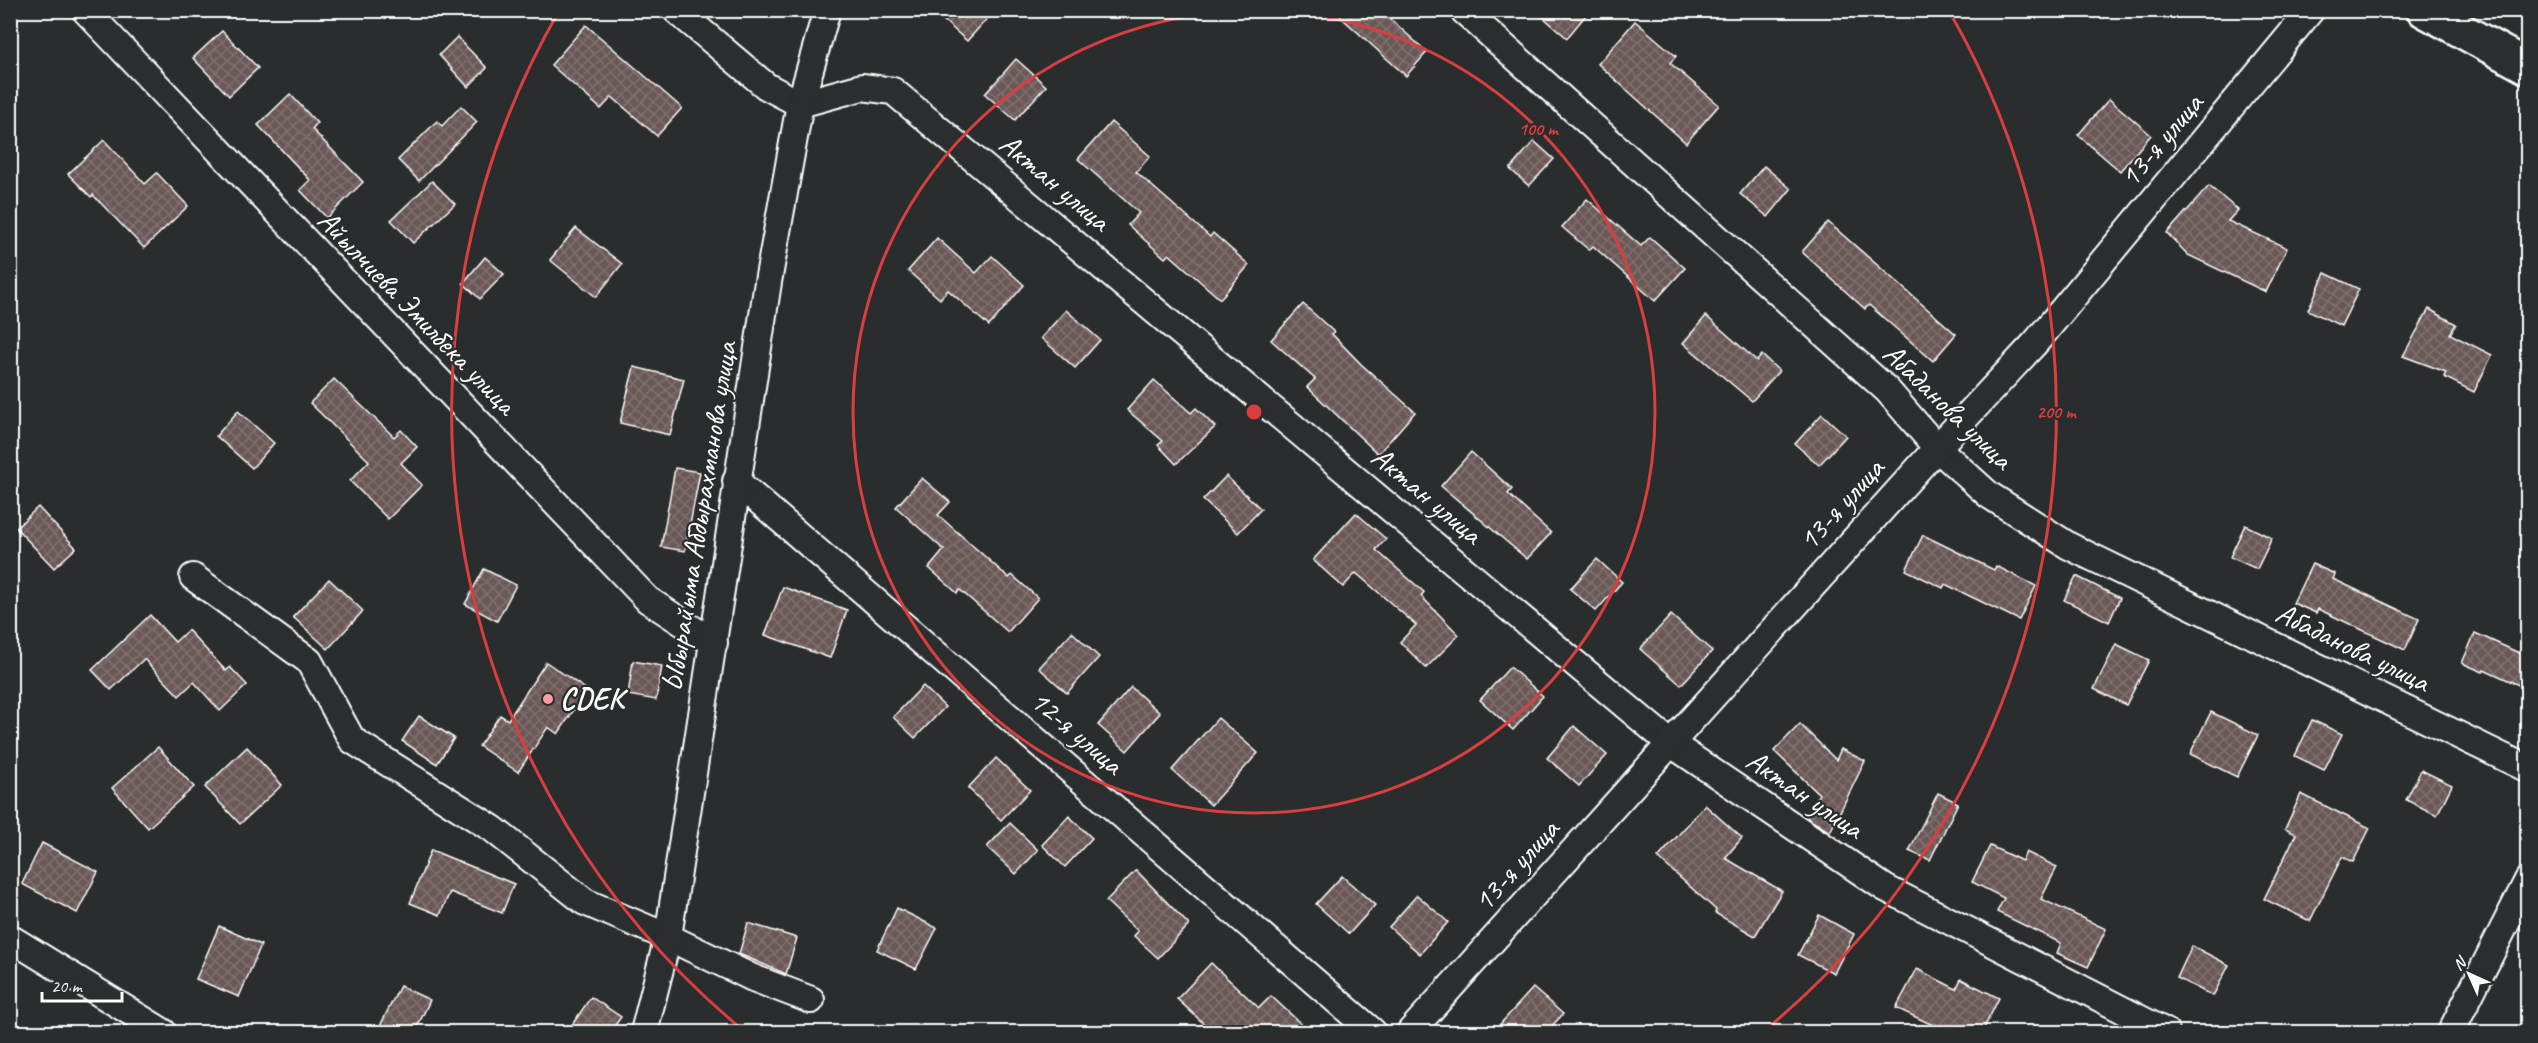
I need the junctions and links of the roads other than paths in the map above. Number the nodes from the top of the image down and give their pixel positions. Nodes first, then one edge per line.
1 (85, 10) edge
2 (676, 10) edge
3 (827, 10) edge
4 (1463, 10) edge
5 (2311, 10) edge
6 (2424, 10) edge
7 (2528, 67) edge
8 (800, 104) junction
9 (1937, 448) junction
10 (736, 481) junction
11 (193, 577) dead end
12 (714, 643) junction
13 (1670, 743) junction
14 (2528, 769) edge
15 (2528, 880) edge
16 (668, 937) junction
17 (10, 938) edge
18 (811, 1000) dead end
19 (148, 1029) edge
20 (644, 1032) edge
21 (1374, 1032) edge
22 (1410, 1032) edge
23 (2166, 1032) edge
24 (2451, 1032) edge

1 - 12 street, Айылчиева Эмилбека улица
2 - 8 street
3 - 8 street, Ыбырайыма Абдырахманова улица
4 - 9 street, Абаданова улица
5 - 9 street, 13-я улица
6 - 7 main road
8 - 10 street, Ыбырайыма Абдырахманова улица
8 - 13 street, Актан улица
9 - 13 street, 13-я улица
9 - 14 street, Абаданова улица
10 - 12 street, Ыбырайыма Абдырахманова улица
10 - 21 street, 12-я улица
11 - 16 street
12 - 16 street, Ыбырайыма Абдырахманова улица
13 - 22 street, 13-я улица
13 - 23 street, Актан улица
15 - 24 street
16 - 18 street
16 - 20 street, Ыбырайыма Абдырахманова улица
17 - 19 street

